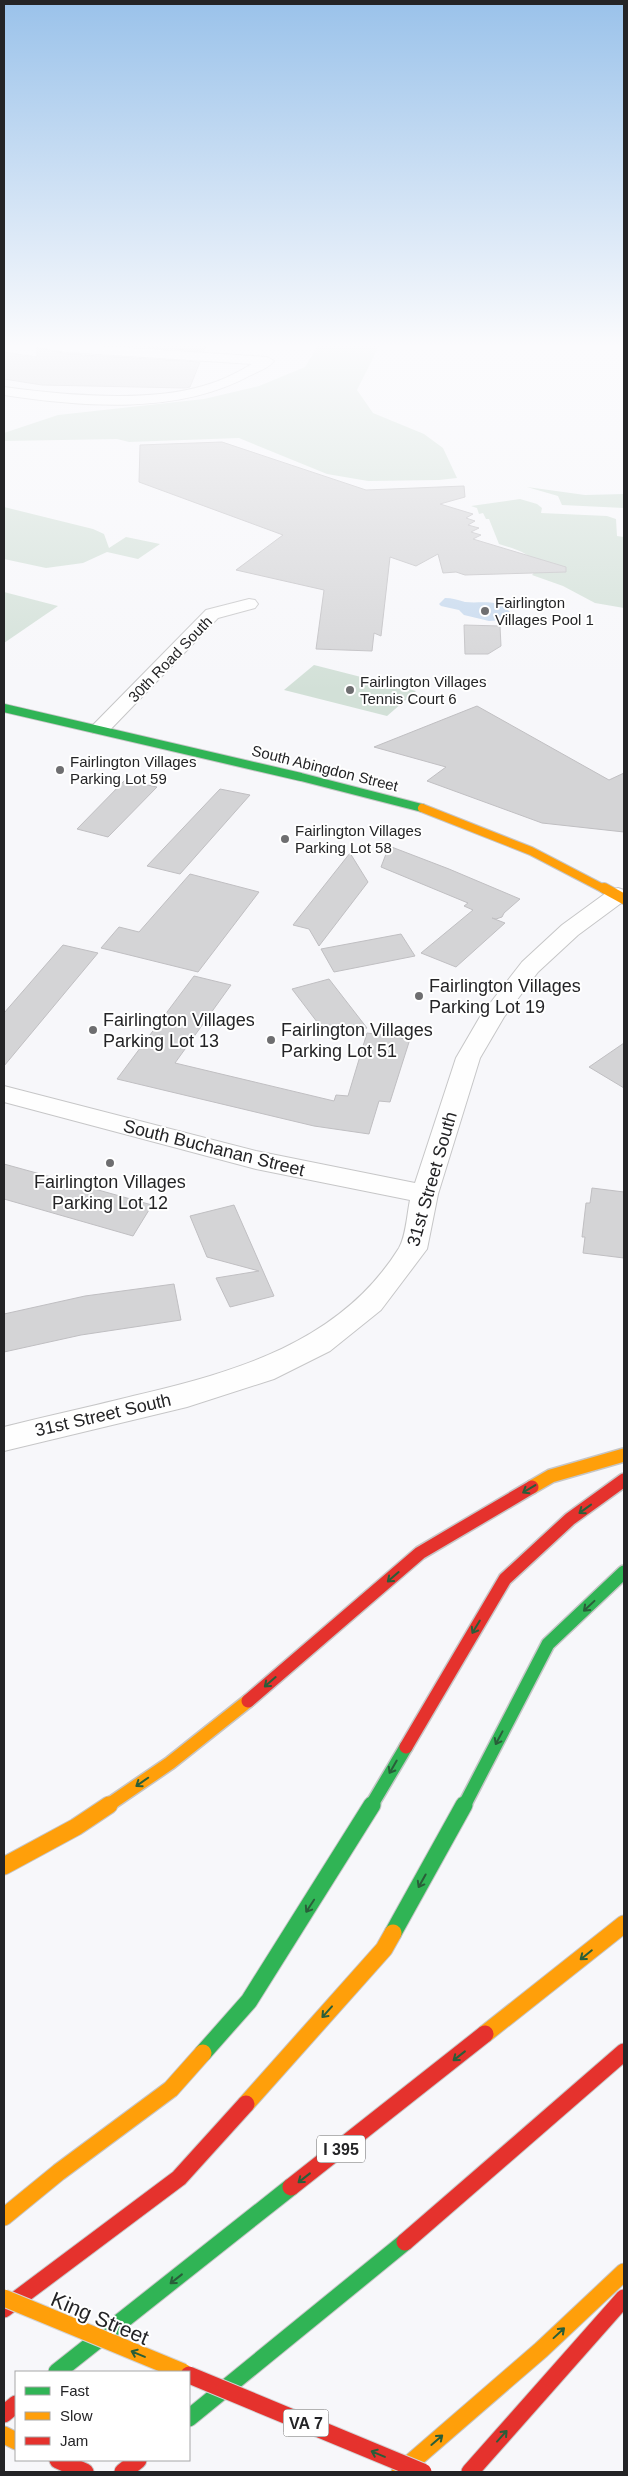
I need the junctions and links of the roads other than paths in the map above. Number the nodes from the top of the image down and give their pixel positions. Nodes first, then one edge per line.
1 (249, 604) dead end
2 (4, 708) edge
3 (100, 729) junction
4 (622, 895) edge
5 (4, 1094) edge
6 (425, 1194) junction
7 (4, 1439) edge
8 (624, 1455) edge
9 (624, 1480) edge
10 (624, 1572) edge
11 (4, 1866) edge
12 (624, 1924) edge
13 (624, 2052) edge
14 (4, 2217) edge
15 (624, 2272) edge
16 (4, 2298) edge
17 (624, 2298) edge
18 (4, 2310) edge
19 (58, 2371) edge
20 (181, 2371) edge
21 (190, 2375) edge
22 (15, 2405) edge
23 (4, 2414) edge
24 (190, 2417) edge
25 (60, 2461) edge
26 (137, 2461) edge
27 (85, 2472) edge
28 (123, 2472) edge
29 (400, 2472) edge
30 (423, 2472) edge
31 (470, 2472) edge

1 - 3 street, 30th Road South
2 - 3 main road, South Abingdon Street
3 - 4 main road, South Abingdon Street
4 - 6 street, 31st Street South
5 - 6 street, South Buchanan Street
6 - 7 street, 31st Street South
8 -> 11 main road
9 -> 14 main road
10 -> 18 main road
12 -> 19 main road, I 395
13 - 24 main road
29 -> 15 main road
20 -> 16 main road, King Street, bridge
31 -> 17 main road
30 -> 21 main road, VA 7, bridge
22 - 23 main road
25 - 27 main road
26 - 28 main road

